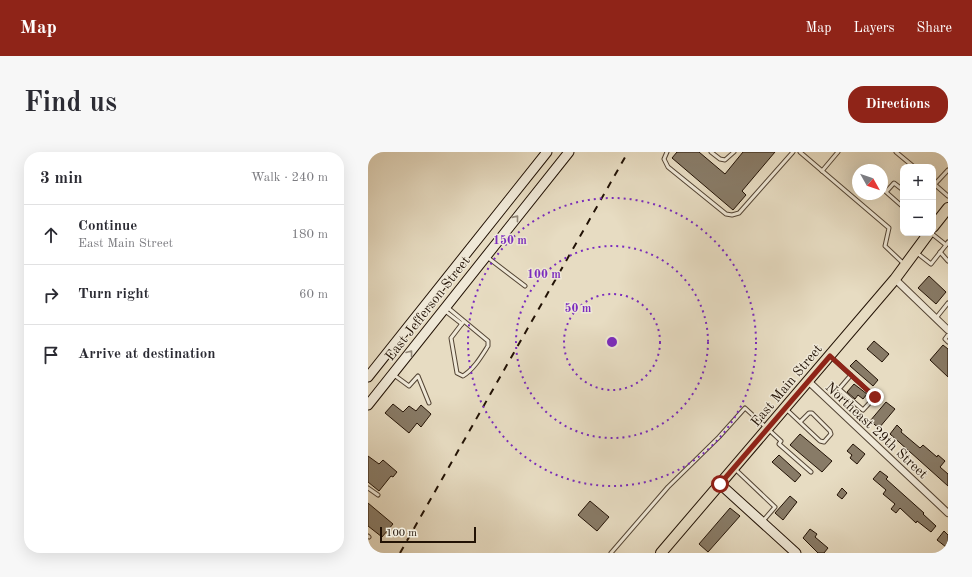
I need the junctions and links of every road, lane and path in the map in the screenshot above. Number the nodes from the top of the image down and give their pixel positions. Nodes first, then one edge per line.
1 (547, 152) edge
2 (568, 152) edge
3 (667, 152) edge
4 (711, 152) edge
5 (734, 152) edge
6 (793, 152) edge
7 (800, 152) edge
8 (838, 152) edge
9 (896, 152) edge
10 (910, 164) edge
11 (948, 170) edge
12 (822, 171) junction
13 (936, 182) edge
14 (936, 186) edge
15 (900, 188) edge
16 (948, 196) edge
17 (900, 204) edge
18 (948, 208) edge
19 (936, 223) edge
20 (928, 236) edge
21 (935, 236) edge
22 (947, 244) edge
23 (915, 251) junction
24 (940, 252) junction
25 (485, 256) junction
26 (948, 261) edge
27 (905, 265) junction
28 (895, 278) junction
29 (525, 286) dead end
30 (948, 303) edge
31 (445, 308) junction
32 (936, 318) junction
33 (463, 322) junction
34 (948, 330) edge
35 (948, 335) edge
36 (948, 342) edge
37 (830, 356) junction
38 (393, 374) junction
39 (851, 375) junction
40 (368, 377) edge
41 (808, 381) junction
42 (429, 403) dead end
43 (368, 406) edge
44 (785, 408) junction
45 (800, 422) junction
46 (767, 429) junction
47 (734, 468) junction
48 (811, 472) dead end
49 (720, 484) junction
50 (368, 488) edge
51 (378, 495) dead end
52 (948, 513) edge
53 (762, 522) junction
54 (790, 551) edge
55 (611, 553) edge
56 (661, 553) edge

1 - 40 main road, East Jefferson Street
25 -> 2 main road, East Jefferson Street
3 - 6 lane
4 - 5 lane
7 - 12 lane
8 - 12 lane
9 - 10 lane
11 - 13 lane
12 - 27 lane
14 - 16 lane
15 - 17 lane
18 - 19 main road
20 - 23 main road, East Main Street
21 - 22 lane
22 - 24 lane
23 - 24 lane
23 - 27 main road, East Main Street
24 - 26 lane
25 - 29 lane
25 - 31 main road, East Jefferson Street
27 - 28 main road, East Main Street
28 - 32 street
28 - 37 main road, East Main Street
30 - 32 lane
31 - 33 lane
38 -> 31 main road, East Jefferson Street
32 - 34 street
33 - 33 lane
35 - 36 lane
37 - 39 lane
37 - 41 main road, East Main Street
38 - 42 lane
38 - 43 main road, East Jefferson Street
39 - 39 lane
41 - 44 main road, East Main Street
41 - 52 street, Northeast 29th Street
44 - 45 lane
44 - 46 main road, East Main Street
45 - 45 lane
46 - 47 main road, East Main Street
46 - 48 lane
46 - 55 lane
47 - 49 main road, East Main Street
47 - 53 lane
49 - 53 main road
49 - 56 main road, East Main Street
50 - 51 lane
53 - 54 main road

